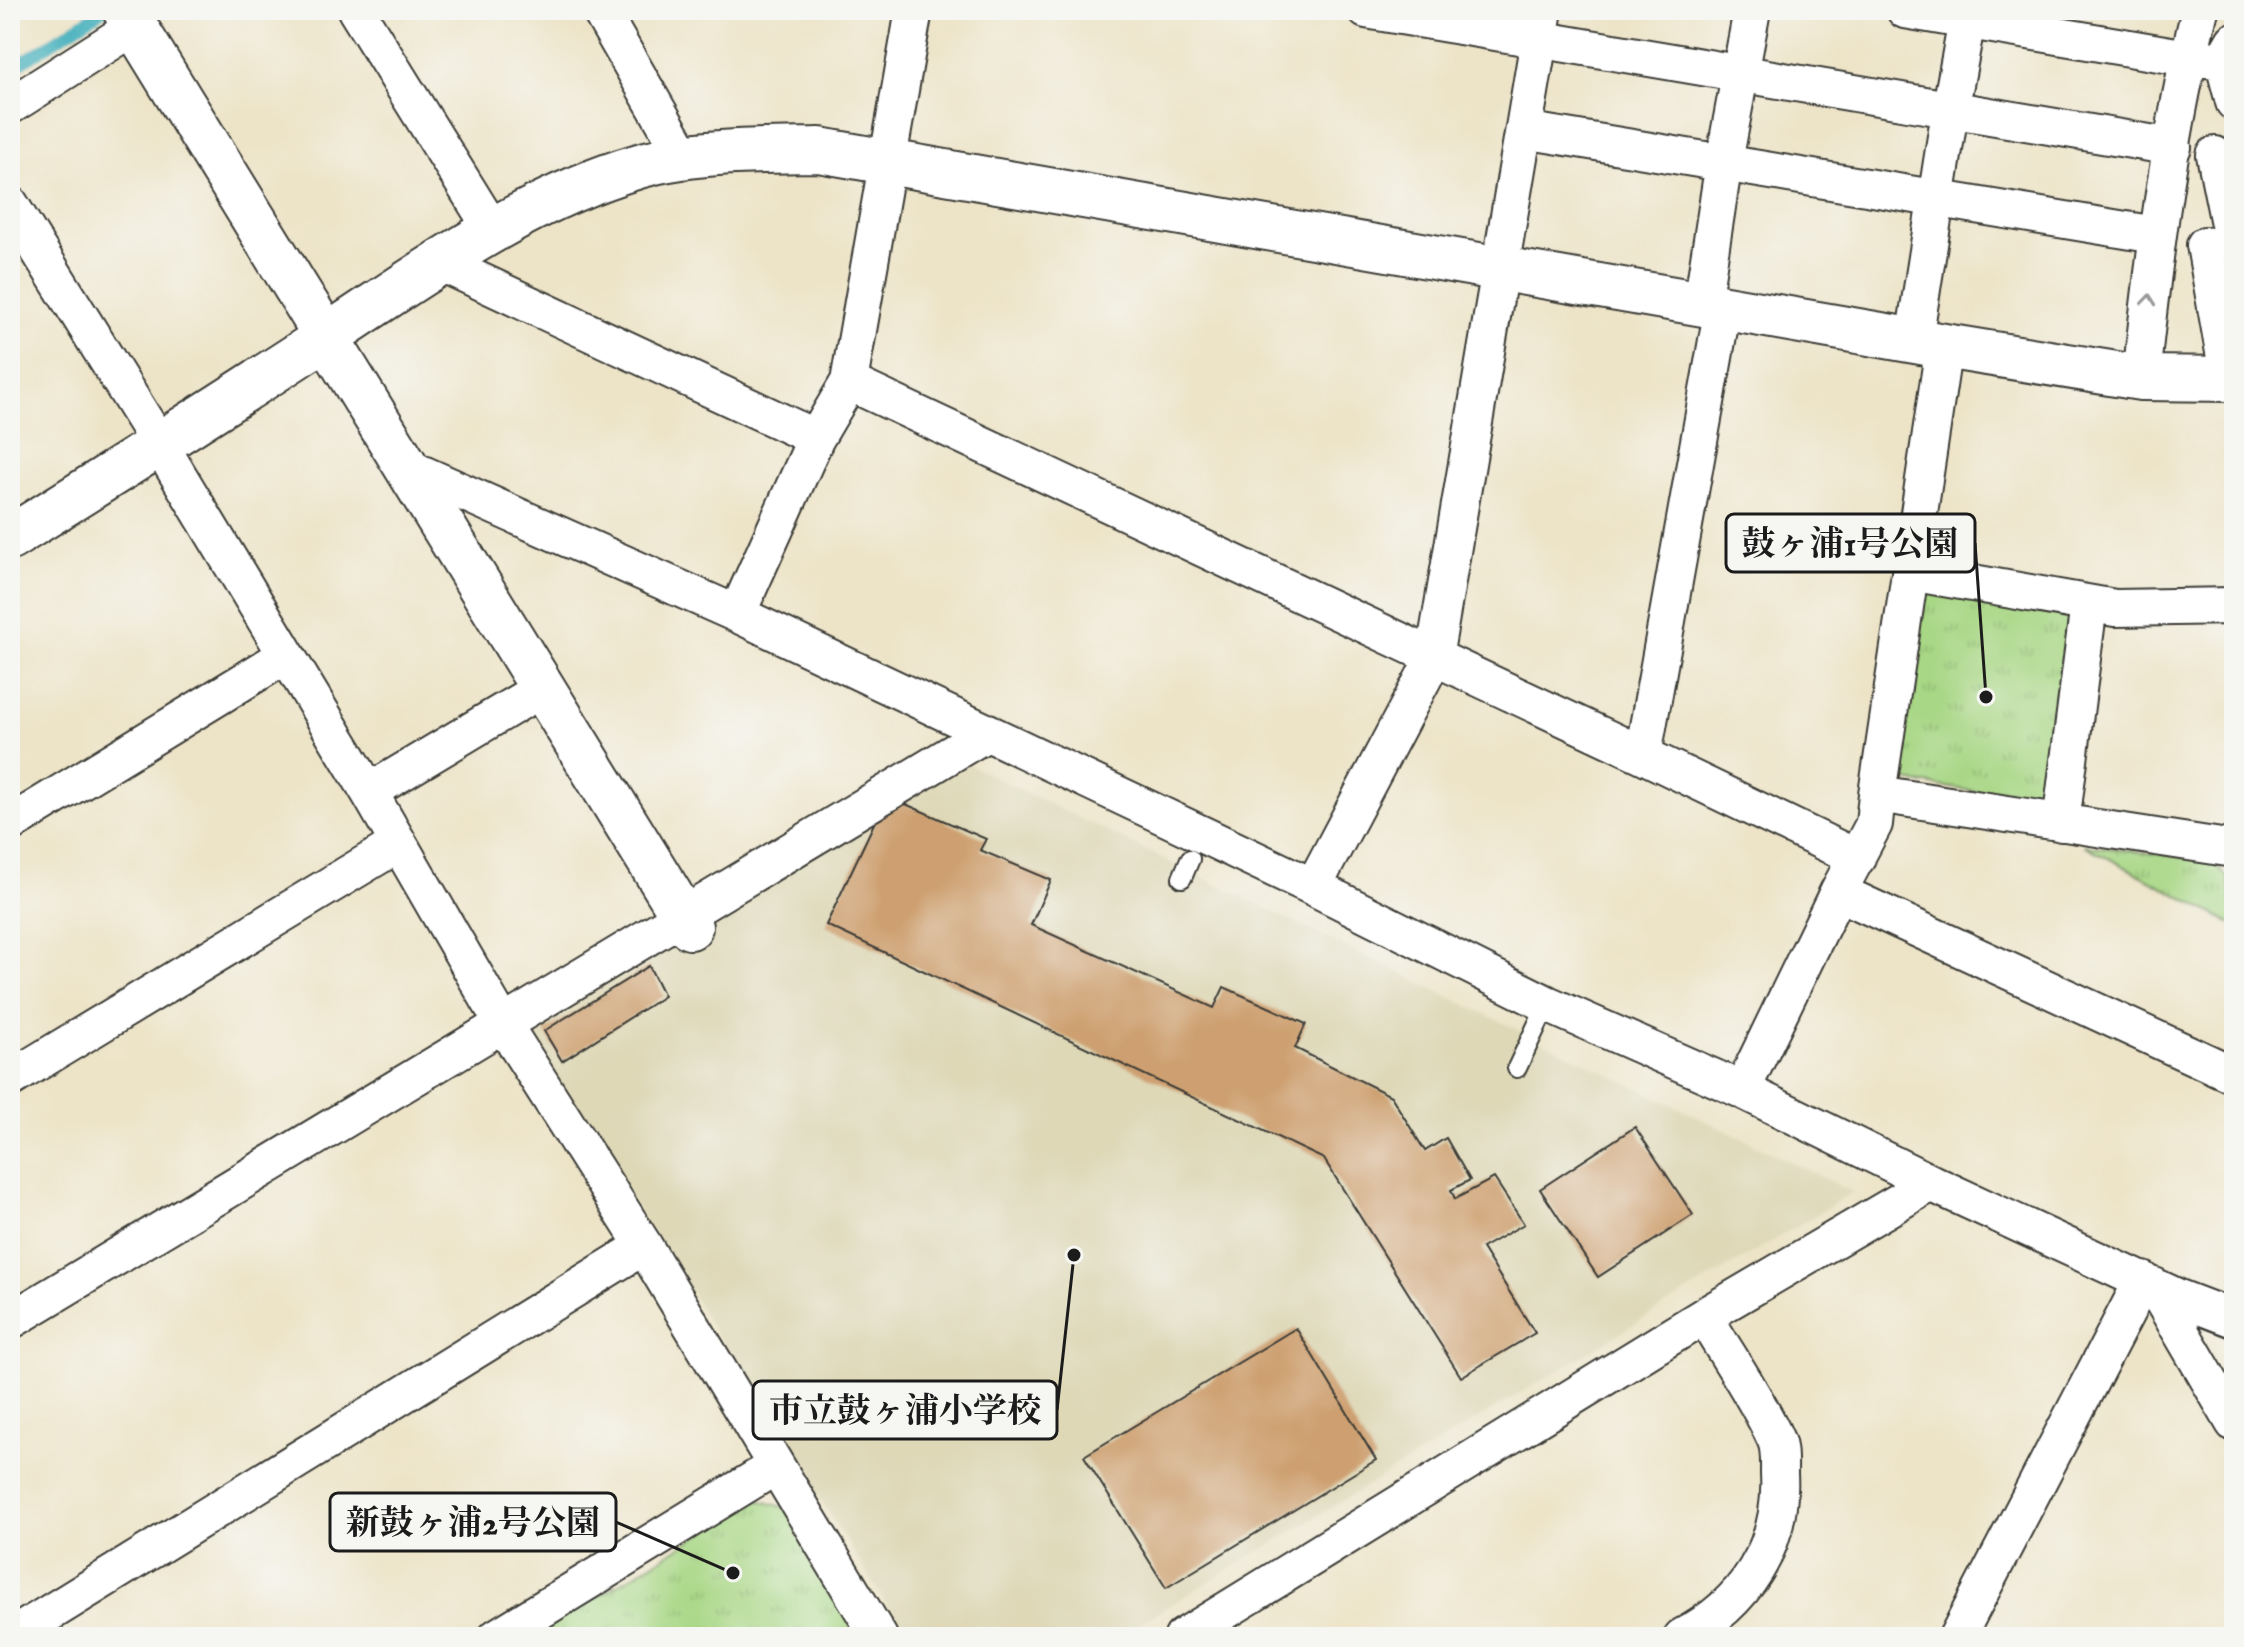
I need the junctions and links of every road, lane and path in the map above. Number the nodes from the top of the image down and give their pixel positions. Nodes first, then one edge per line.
1 (356, 10) edge
2 (600, 10) edge
3 (914, 10) edge
4 (1366, 10) edge
5 (1752, 10) edge
6 (1905, 10) edge
7 (2200, 10) edge
8 (1968, 16) edge
9 (130, 19) edge
10 (1541, 25) edge
11 (2229, 51) edge
12 (2188, 58) junction
13 (1742, 74) junction
14 (2234, 102) edge
15 (10, 106) edge
16 (1950, 111) junction
17 (1524, 130) junction
18 (2227, 138) edge
19 (2172, 154) junction
20 (685, 158) junction
21 (887, 162) junction
22 (1724, 162) junction
23 (1937, 200) junction
24 (10, 204) edge
25 (492, 229) junction
26 (2223, 238) edge
27 (2156, 243) junction
28 (24, 259) edge
29 (439, 262) junction
30 (1500, 267) junction
31 (1713, 306) junction
32 (326, 337) junction
33 (1929, 343) junction
34 (2141, 378) junction
35 (2231, 379) edge
36 (849, 382) junction
37 (816, 438) junction
38 (160, 445) junction
39 (409, 468) junction
40 (10, 538) edge
41 (1910, 572) junction
42 (2089, 604) junction
43 (2234, 606) edge
44 (737, 614) junction
45 (285, 656) junction
46 (1434, 658) junction
47 (541, 689) junction
48 (988, 732) junction
49 (1643, 755) junction
50 (369, 792) junction
51 (1877, 794) junction
52 (2061, 823) junction
53 (10, 824) edge
54 (398, 844) junction
55 (2234, 849) edge
56 (1857, 858) junction
57 (1190, 859) dead end
58 (1182, 878) dead end
59 (1313, 887) junction
60 (1838, 892) junction
61 (686, 922) junction
62 (1547, 1004) junction
63 (503, 1024) junction
64 (1517, 1068) dead end
65 (2234, 1075) edge
66 (10, 1079) edge
67 (1742, 1090) junction
68 (1931, 1183) junction
69 (644, 1246) junction
70 (2148, 1283) junction
71 (1704, 1316) junction
72 (2234, 1319) edge
73 (10, 1321) edge
74 (2234, 1423) edge
75 (776, 1466) junction
76 (14, 1635) edge
77 (497, 1637) edge
78 (879, 1637) edge
79 (1183, 1637) edge
80 (1682, 1637) edge
81 (1957, 1637) edge

1 - 25 street
2 - 20 street
3 - 21 street
4 - 10 street
5 - 13 street
6 - 8 street
7 - 12 street
8 - 12 street
8 - 16 street
9 - 15 street
9 - 32 street
10 - 13 street
10 - 17 street
11 - 12 street
11 - 14 street
12 - 19 street
13 - 16 street
13 - 22 street
16 - 19 street
16 - 23 street
17 - 22 street
17 - 30 street
18 - 19 street
18 - 26 street
19 - 27 street
20 - 21 street
20 - 25 street
21 - 30 street
21 - 36 street
22 - 23 street
22 - 31 street
23 - 27 street
23 - 33 street
24 - 28 street
25 - 29 street
26 - 27 street
26 - 35 street
34 -> 27 street
28 - 38 street
29 - 32 street
29 - 37 street
30 - 31 street
30 - 46 street
31 - 33 street
31 - 49 street
32 - 38 street
32 - 39 street
33 - 34 street
33 - 41 street
34 - 35 street
36 - 37 street
36 - 46 street
37 - 44 street
38 - 40 street
38 - 45 street
39 - 44 street
39 - 47 street
41 - 42 street
41 - 51 street
42 - 43 street
42 - 52 street
44 - 48 street
45 - 50 street
45 - 53 street
46 - 49 street
46 - 59 street
47 - 50 street
47 - 61 street
48 - 59 street
48 - 61 street
49 - 56 street
50 - 54 street
51 - 52 street
51 - 56 street
52 - 55 street
54 - 63 street
54 - 66 street
56 - 60 street
57 - 58 lane
59 - 62 street
60 - 65 street
60 - 67 street
61 - 63 street
62 - 64 lane
62 - 67 street
63 - 69 street
63 - 73 street
67 - 68 street
68 - 70 street
68 - 71 street
69 - 75 street
69 - 76 street
70 - 72 street
70 - 74 street
70 - 81 street
71 - 79 street
71 - 80 street
75 - 77 street
75 - 78 street

